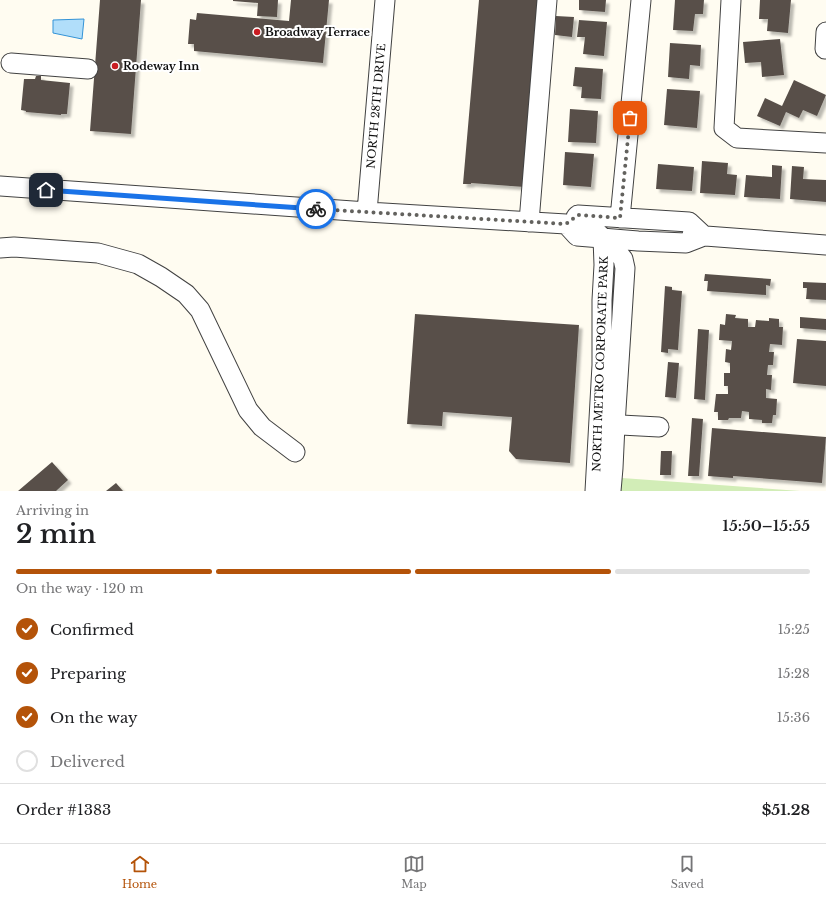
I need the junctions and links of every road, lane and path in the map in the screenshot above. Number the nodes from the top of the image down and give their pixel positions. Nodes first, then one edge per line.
1 (385, 0) edge
2 (547, 0) edge
3 (641, 0) edge
4 (731, 0) edge
5 (11, 63) dead end
6 (88, 69) dead end
7 (826, 143) edge
8 (0, 186) edge
9 (367, 212) junction
10 (572, 220) junction
11 (529, 222) junction
12 (629, 231) junction
13 (704, 236) junction
14 (603, 238) junction
15 (826, 245) edge
16 (0, 248) edge
17 (606, 424) junction
18 (659, 427) dead end
19 (295, 452) dead end
20 (595, 491) edge
21 (611, 491) edge

1 - 9 street, NORTH 28TH DRIVE
2 - 11 street
3 - 12 street
4 - 7 street
5 - 6 street
8 - 9 street
9 - 11 street
10 - 11 street
10 - 12 street
10 - 14 street
12 - 13 street
12 - 13 street
12 - 14 street
12 - 14 street
13 - 15 street
14 - 17 street, NORTH METRO CORPORATE PARK
16 - 19 street
17 - 18 street
17 - 20 street, NORTH METRO CORPORATE PARK
17 - 21 street, NORTH METRO CORPORATE PARK

